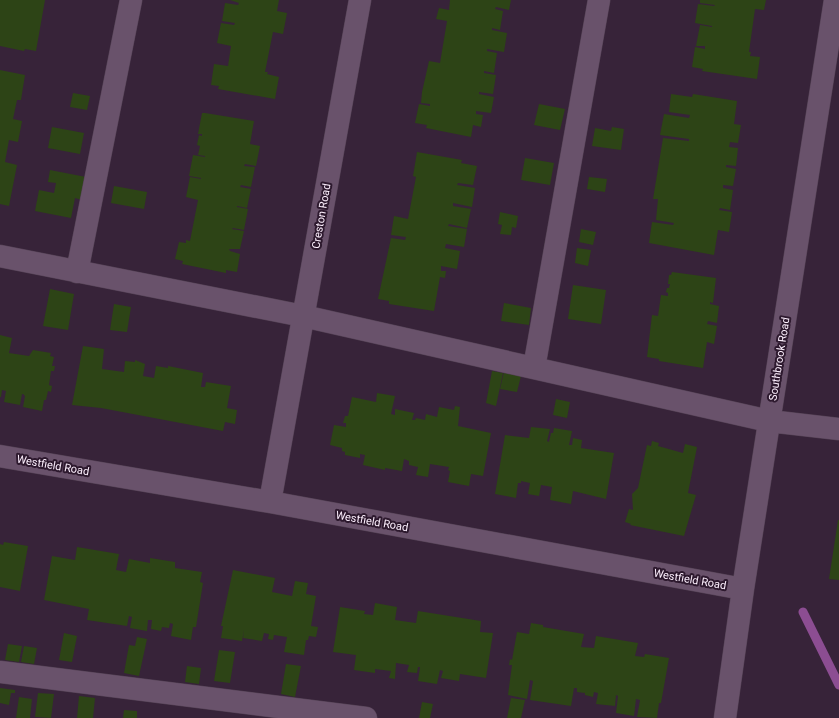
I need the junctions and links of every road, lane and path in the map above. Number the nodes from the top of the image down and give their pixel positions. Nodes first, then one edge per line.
1 (131, 0) edge
2 (360, 0) edge
3 (598, 0) edge
4 (835, 0) edge
5 (0, 256) edge
6 (77, 272) junction
7 (303, 316) junction
8 (534, 368) junction
9 (770, 421) junction
10 (839, 429) edge
11 (0, 456) edge
12 (270, 502) junction
13 (743, 589) junction
14 (0, 672) edge
15 (366, 718) edge
16 (725, 718) edge

1 - 6 street
2 - 7 street, Creston Road
3 - 8 street
4 - 9 street, Southbrook Road
5 - 6 street
6 - 7 street
7 - 8 street
7 - 12 street, Creston Road
8 - 9 street
9 - 10 street
9 - 13 street, Southbrook Road
11 - 12 street, Westfield Road
12 - 13 street, Westfield Road
13 - 16 street, Southbrook Road
14 - 15 street

